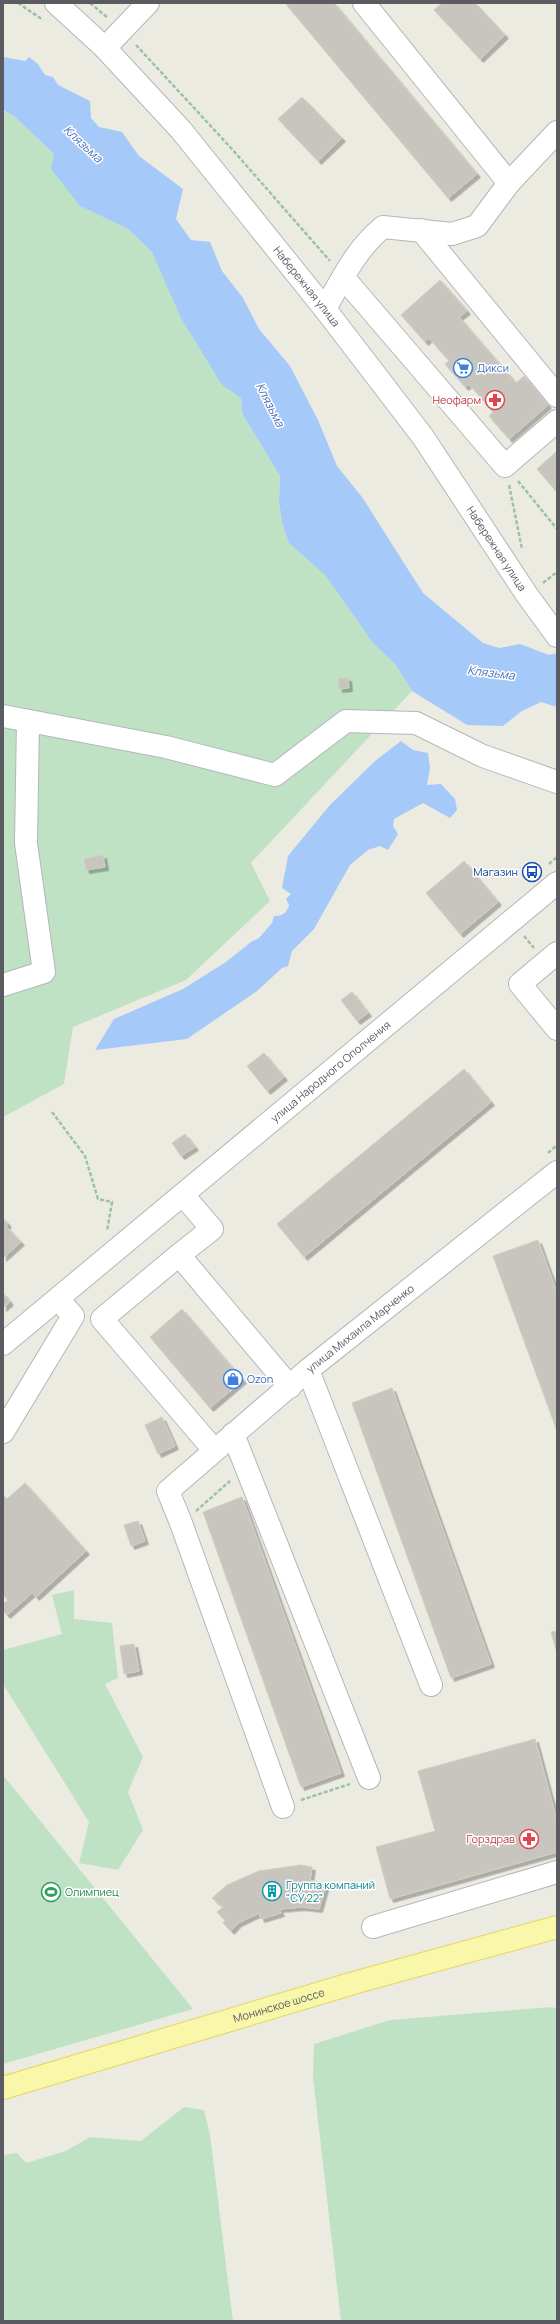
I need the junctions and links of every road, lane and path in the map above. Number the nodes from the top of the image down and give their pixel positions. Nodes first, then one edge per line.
1 (56, 3) edge
2 (90, 3) edge
3 (148, 3) edge
4 (364, 3) edge
5 (122, 30) junction
6 (106, 48) junction
7 (557, 132) edge
8 (509, 184) junction
9 (421, 230) junction
10 (343, 277) junction
11 (326, 309) junction
12 (557, 396) edge
13 (557, 421) edge
14 (505, 466) junction
15 (557, 529) edge
16 (522, 550) dead end
17 (557, 572) edge
18 (533, 591) junction
19 (557, 636) edge
20 (3, 716) edge
21 (28, 721) junction
22 (557, 782) edge
23 (557, 883) edge
24 (557, 953) edge
25 (3, 985) edge
26 (557, 1029) edge
27 (52, 1112) dead end
28 (557, 1172) edge
29 (183, 1195) junction
30 (105, 1238) dead end
31 (179, 1255) junction
32 (58, 1299) junction
33 (3, 1344) edge
34 (308, 1370) junction
35 (290, 1386) junction
36 (3, 1432) edge
37 (233, 1434) junction
38 (214, 1450) junction
39 (247, 1467) junction
40 (182, 1523) junction
41 (431, 1685) dead end
42 (369, 1778) joint
43 (283, 1806) joint
44 (557, 1872) edge
45 (373, 1927) dead end
46 (557, 1927) edge
47 (3, 2088) edge

1 - 6 street, Набережная улица
2 - 5 path
3 - 5 street
4 - 8 street
5 - 6 street
5 - 10 path
6 - 11 street, Набережная улица
7 - 8 street
8 - 9 street
9 - 10 street
9 - 12 street
10 - 11 street
10 - 14 street
11 - 18 street, Набережная улица
13 - 14 street
14 - 15 path
14 - 16 path
17 - 18 path
18 - 19 street, Набережная улица
20 - 21 street
21 - 22 street
21 - 25 street
23 - 29 street, улица Народного Ополчения
24 - 26 street
27 - 30 path
28 - 34 street, улица Михаила Марченко
29 - 31 street
29 - 32 street, улица Народного Ополчения
31 - 35 street
31 - 38 street
32 - 33 street, улица Народного Ополчения
32 - 36 street
34 - 35 street, улица Михаила Марченко
34 - 41 street
35 - 37 street, улица Михаила Марченко
37 - 38 street, улица Михаила Марченко
37 - 39 street
38 - 40 street, улица Михаила Марченко
39 - 40 path
39 - 42 street
40 - 43 street
42 - 43 path
44 - 45 street
46 - 47 main road, Монинское шоссе

